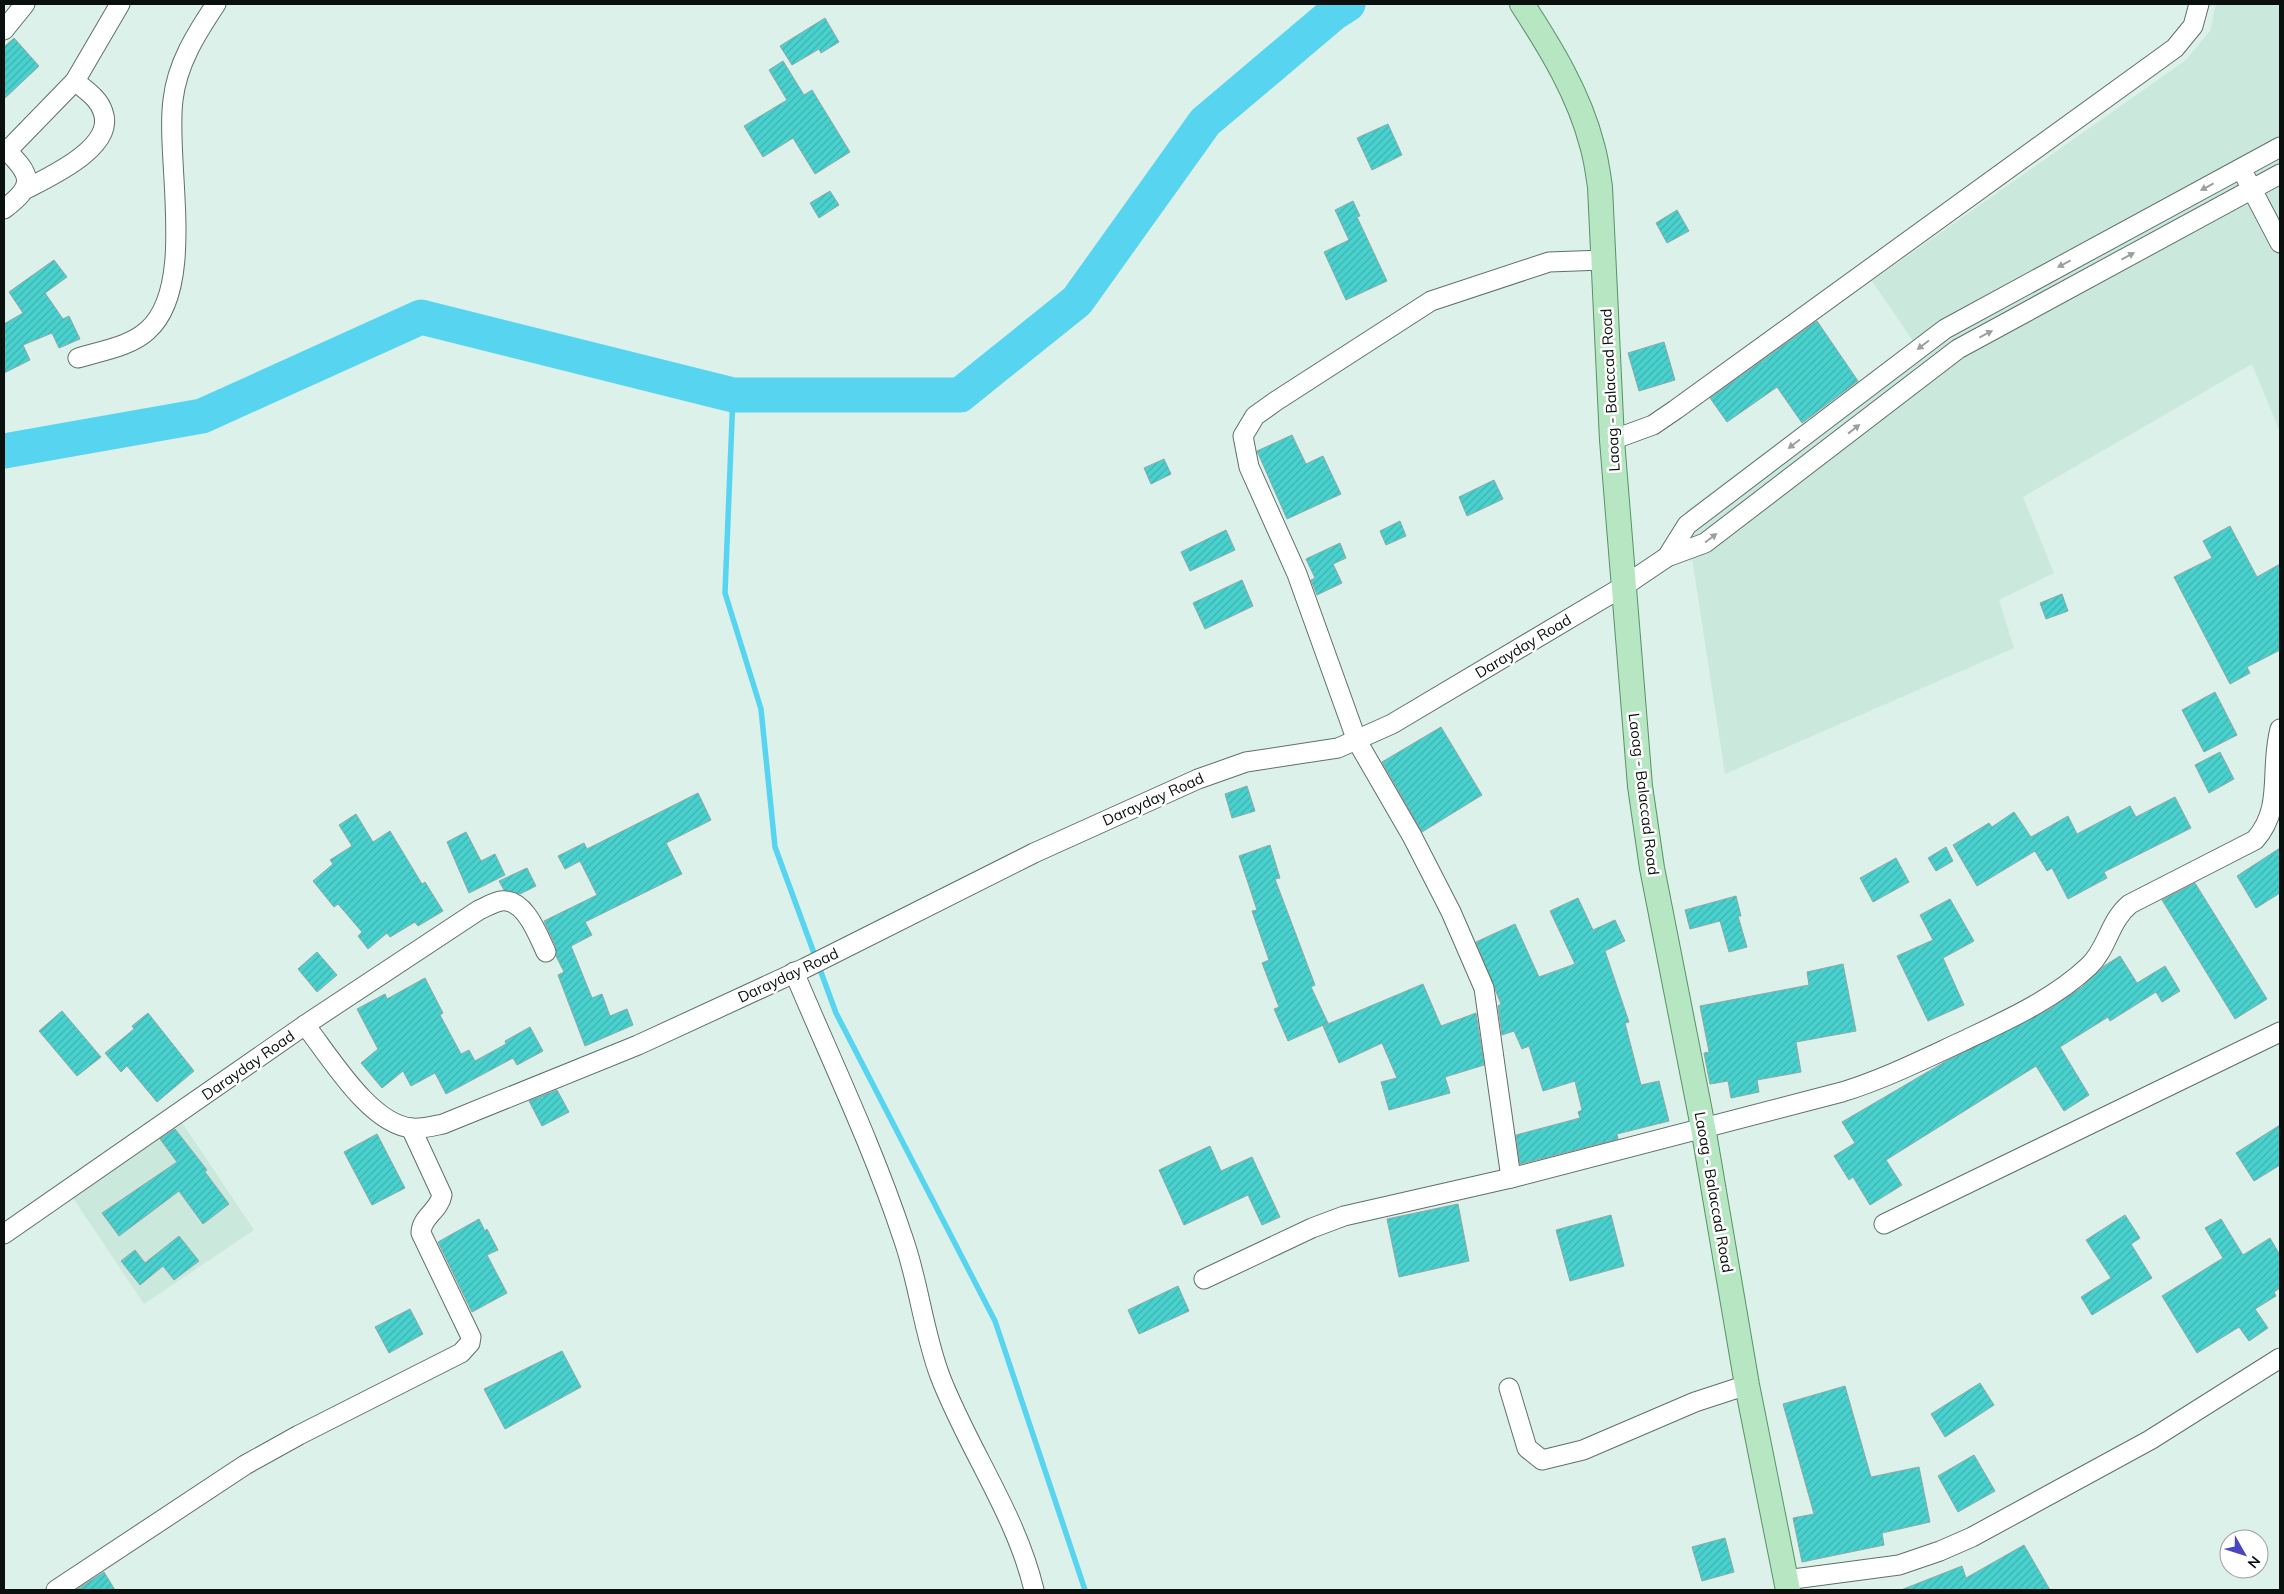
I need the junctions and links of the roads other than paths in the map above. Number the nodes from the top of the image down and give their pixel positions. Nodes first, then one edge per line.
1 (25, 4) edge
2 (120, 4) edge
3 (216, 4) edge
4 (1522, 4) edge
5 (2200, 4) edge
6 (4, 30) edge
7 (75, 81) junction
8 (2280, 147) edge
9 (5, 150) edge
10 (2240, 169) junction
11 (2280, 174) edge
12 (26, 189) junction
13 (2252, 190) junction
14 (4, 209) edge
15 (2280, 243) edge
16 (1604, 260) junction
17 (78, 358) dead end
18 (1612, 440) junction
19 (1667, 557) junction
20 (1624, 586) junction
21 (2280, 729) edge
22 (1358, 741) junction
23 (546, 952) dead end
24 (799, 970) junction
25 (305, 1025) junction
26 (2280, 1032) edge
27 (1703, 1127) junction
28 (411, 1128) junction
29 (1511, 1178) junction
30 (1884, 1224) dead end
31 (4, 1234) edge
32 (1204, 1279) dead end
33 (2280, 1358) edge
34 (1747, 1384) junction
35 (1510, 1388) dead end
36 (1787, 1585) edge
37 (56, 1590) edge
38 (1034, 1590) edge

1 - 6 street
2 - 7 street
3 - 17 street
4 - 16 main road, Laoag - Balaccad Road
5 - 18 street
7 - 9 street
7 - 12 street
8 - 10 street
9 - 12 street
10 - 13 street
10 -> 19 street
11 - 13 street
12 - 14 street
13 - 15 street
19 -> 13 street
16 - 18 main road, Laoag - Balaccad Road
16 - 22 street
18 - 20 main road, Laoag - Balaccad Road
19 - 20 street, Darayday Road
20 - 22 street, Darayday Road
20 - 27 main road, Laoag - Balaccad Road
21 - 27 street
22 - 24 street, Darayday Road
22 - 29 street
23 - 25 street
24 - 28 street, Darayday Road
24 - 38 street
25 - 28 street, Darayday Road
25 - 31 street, Darayday Road
26 - 30 street
27 - 29 street
27 - 34 main road, Laoag - Balaccad Road
28 - 37 street
29 - 32 street
33 - 36 street
34 - 35 street
34 - 36 main road, Laoag - Balaccad Road

